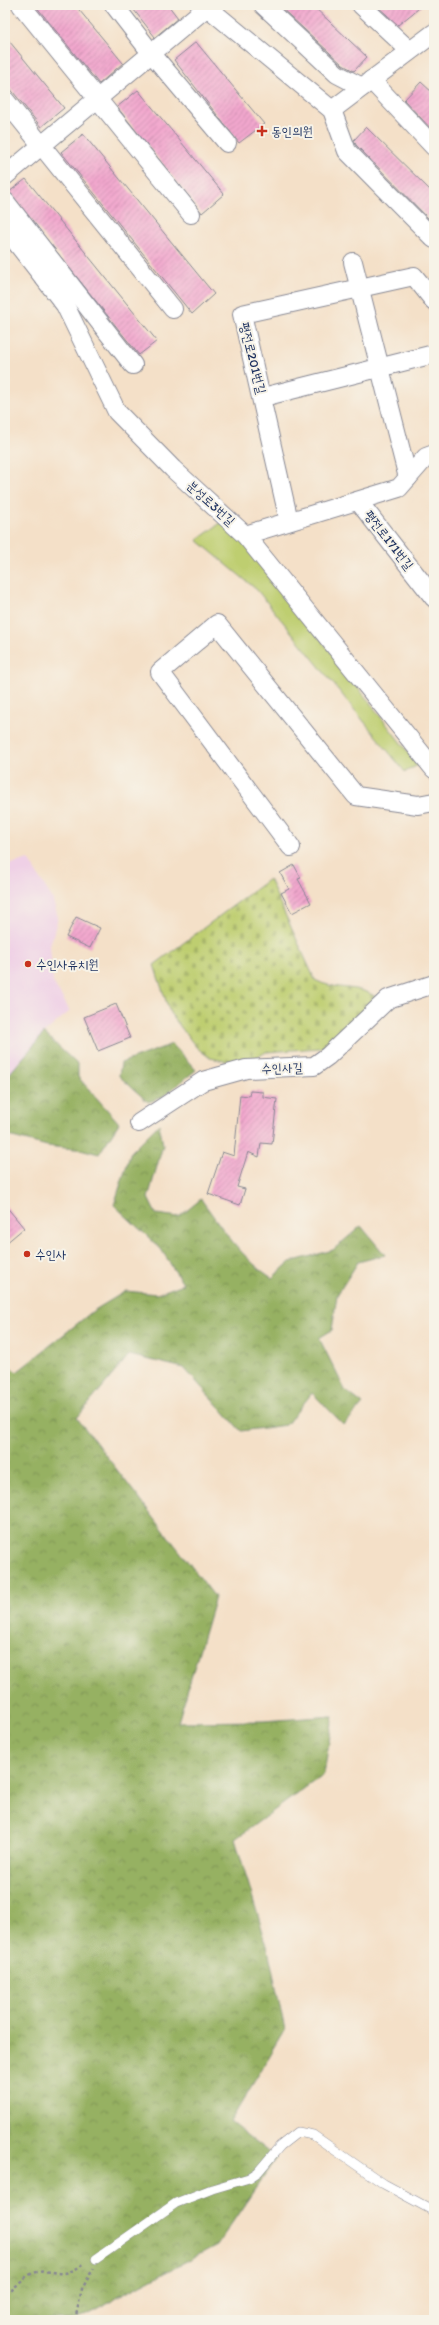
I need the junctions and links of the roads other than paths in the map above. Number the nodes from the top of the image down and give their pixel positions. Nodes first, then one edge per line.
1 (21, 5) edge
2 (114, 5) edge
3 (262, 5) edge
4 (361, 5) edge
5 (434, 33) edge
6 (409, 50) junction
7 (152, 54) junction
8 (366, 83) junction
9 (5, 100) edge
10 (97, 100) junction
11 (332, 110) junction
12 (227, 143) dead end
13 (42, 146) junction
14 (434, 147) edge
15 (5, 176) edge
16 (5, 201) edge
17 (190, 214) dead end
18 (5, 228) edge
19 (434, 240) edge
20 (353, 262) dead end
21 (360, 286) junction
22 (434, 301) edge
23 (173, 309) dead end
24 (434, 354) edge
25 (133, 365) dead end
26 (379, 368) junction
27 (263, 398) junction
28 (434, 454) edge
29 (408, 478) junction
30 (359, 502) junction
31 (289, 521) junction
32 (245, 535) junction
33 (434, 598) edge
34 (430, 760) edge
35 (434, 802) edge
36 (291, 847) dead end
37 (434, 984) edge
38 (139, 1123) dead end
39 (434, 2211) edge
40 (96, 2259) road end

1 - 10 street
2 - 7 street
3 - 8 street
4 - 6 street
5 - 6 street
6 - 8 street
7 - 10 street
7 - 11 street
7 - 12 street
8 - 11 street
8 - 14 street
9 - 13 street
10 - 13 street
10 - 17 street
11 - 19 street
13 - 15 street
13 - 23 street
16 - 25 street
18 - 32 street, 분성로3번길
20 - 21 street
21 - 22 street, 평전로201번길
21 - 26 street
21 - 27 street, 평전로201번길
24 - 26 street
26 - 27 street
26 - 29 street
27 - 31 street, 평전로201번길
28 - 29 street
29 - 30 street
30 - 31 street
30 - 33 street, 평전로171번길
31 - 32 street
32 - 34 street, 분성로3번길
35 - 36 street
37 - 38 street, 수인사길
39 - 40 lane

